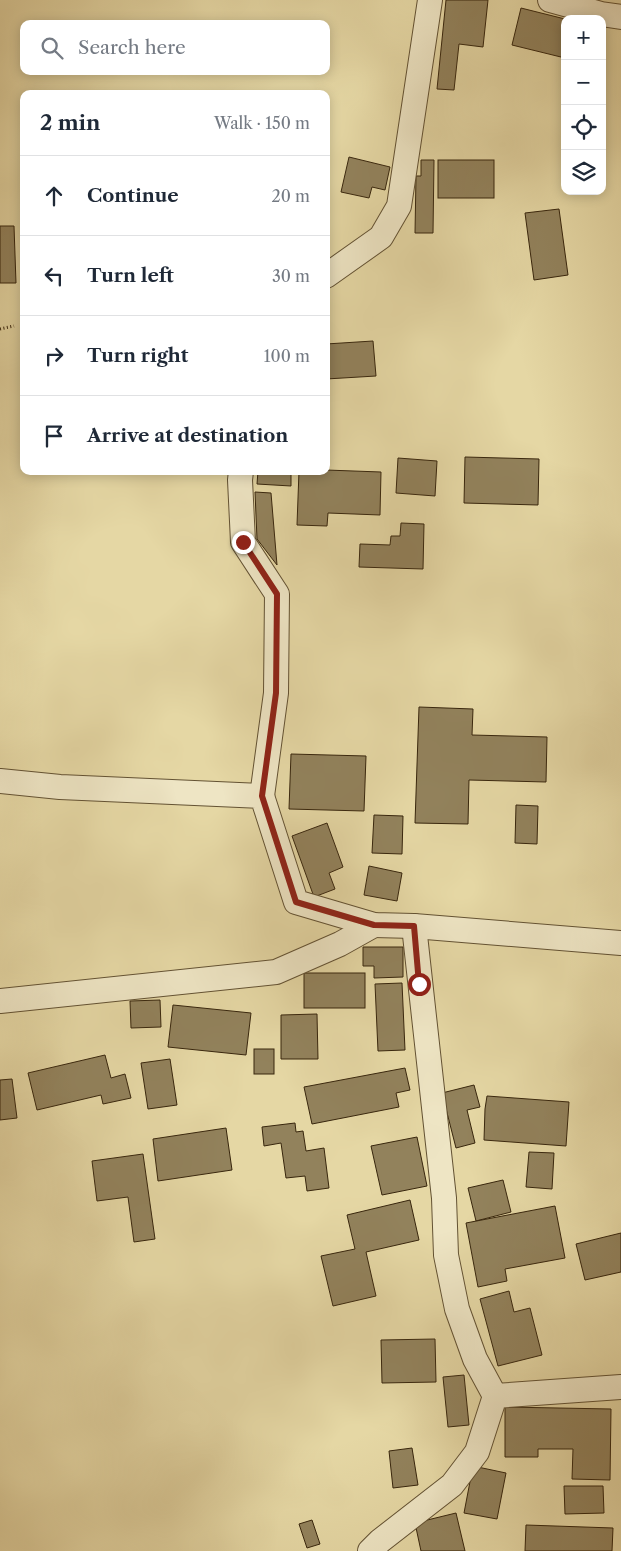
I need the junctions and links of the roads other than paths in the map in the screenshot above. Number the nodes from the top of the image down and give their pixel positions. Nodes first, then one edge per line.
1 (430, 0) edge
2 (550, 0) edge
3 (621, 17) edge
4 (330, 273) edge
5 (241, 475) edge
6 (0, 781) edge
7 (262, 796) junction
8 (374, 925) junction
9 (414, 926) junction
10 (621, 943) edge
11 (0, 1001) edge
12 (621, 1387) edge
13 (495, 1396) junction
14 (370, 1551) edge

1 - 4 street
2 - 3 street
5 - 7 street
6 - 7 street
7 - 8 street
8 - 9 street
8 - 11 street
9 - 10 street
9 - 13 street
12 - 13 street
13 - 14 street

